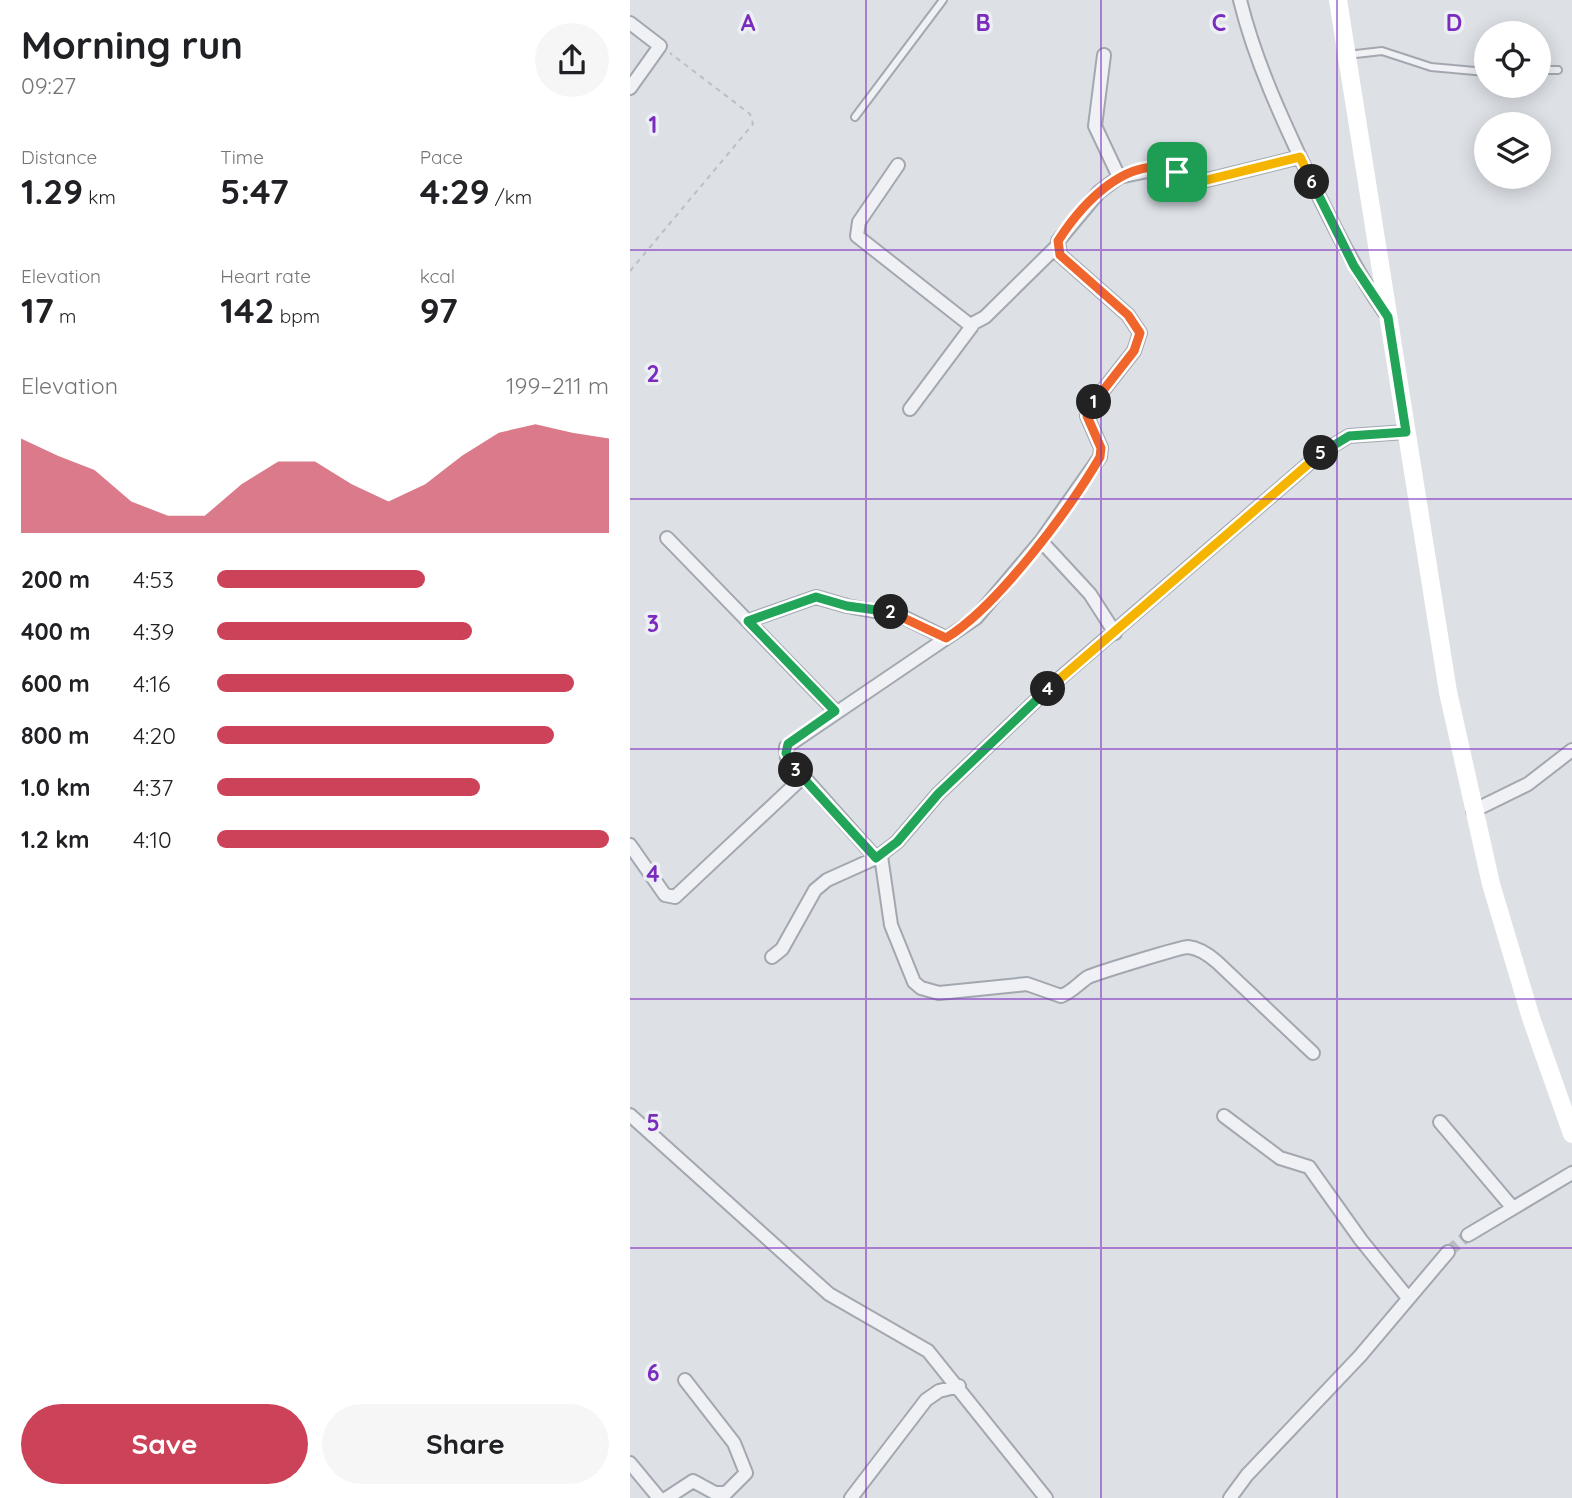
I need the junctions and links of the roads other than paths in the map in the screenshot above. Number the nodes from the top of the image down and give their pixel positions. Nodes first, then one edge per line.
1 (943, 0) edge
2 (1240, 0) edge
3 (1338, 0) edge
4 (630, 23) edge
5 (1104, 55) dead end
6 (1346, 55) junction
7 (1551, 69) edge
8 (1558, 69) dead end
9 (1474, 71) edge
10 (630, 88) edge
11 (855, 117) dead end
12 (1300, 157) junction
13 (898, 164) dead end
14 (1119, 177) junction
15 (1056, 247) junction
16 (1388, 317) junction
17 (972, 326) junction
18 (910, 409) dead end
19 (1406, 432) junction
20 (667, 538) dead end
21 (1041, 541) junction
22 (748, 621) junction
23 (1115, 633) junction
24 (946, 638) junction
25 (835, 711) junction
26 (1572, 750) edge
27 (803, 777) junction
28 (1473, 811) junction
29 (630, 845) edge
30 (879, 857) junction
31 (772, 957) dead end
32 (1313, 1053) dead end
33 (630, 1115) edge
34 (1224, 1116) dead end
35 (1440, 1122) dead end
36 (1571, 1126) edge
37 (1572, 1173) edge
38 (1512, 1208) junction
39 (1468, 1235) tunnel mouth
40 (1448, 1252) tunnel mouth
41 (1408, 1298) junction
42 (685, 1380) dead end
43 (959, 1386) junction
44 (630, 1464) edge
45 (659, 1498) edge
46 (667, 1498) edge
47 (851, 1498) edge
48 (1046, 1498) edge
49 (1230, 1498) edge

1 - 11 lane
2 - 12 street
3 - 6 main road
4 - 10 street
5 - 14 street
6 - 9 lane
6 - 16 main road
7 - 8 lane
12 - 14 street
12 - 16 street
13 - 17 street
14 - 15 street
15 - 17 street
15 - 21 street
16 - 19 main road
17 - 18 street
19 - 23 street
19 - 28 main road
20 - 22 street
21 - 23 street
21 - 24 street
22 - 24 street
22 - 25 street
23 - 30 street
24 - 25 street
25 - 27 street
26 - 28 street
27 - 29 street
27 - 30 street
28 - 36 main road
30 - 31 street
30 - 32 street
33 - 43 street
34 - 41 street
35 - 38 street
37 - 38 street
38 - 39 street
40 - 41 street
41 - 49 street
42 - 46 street
43 - 47 street
43 - 48 street
44 - 45 street

